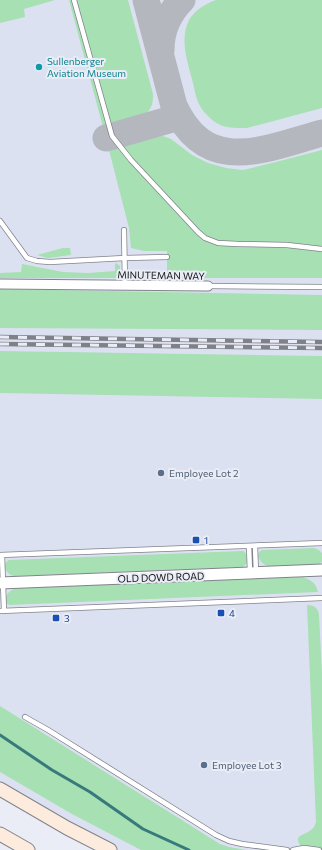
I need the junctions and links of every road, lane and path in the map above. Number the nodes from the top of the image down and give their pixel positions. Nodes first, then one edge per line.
1 (74, 0) edge
2 (0, 221) edge
3 (124, 230) dead end
4 (322, 249) edge
5 (167, 257) dead end
6 (125, 258) junction
7 (0, 284) edge
8 (125, 286) junction
9 (208, 286) joint
10 (322, 287) edge
11 (322, 543) edge
12 (249, 546) junction
13 (255, 546) junction
14 (1, 555) edge
15 (322, 570) edge
16 (253, 573) junction
17 (2, 583) edge
18 (322, 598) edge
19 (2, 611) edge
20 (25, 717) dead end
21 (0, 789) edge
22 (0, 834) edge
23 (28, 850) edge
24 (110, 850) edge
25 (287, 850) edge
26 (293, 850) edge
27 (319, 850) edge

1 - 4 lane
2 - 6 lane
3 - 6 lane
5 - 6 lane
6 - 8 lane
7 - 8 street, MINUTEMAN WAY
8 - 9 street, MINUTEMAN WAY
9 - 10 lane, MINUTEMAN WAY
11 - 13 lane
12 - 13 lane
12 - 14 lane
12 - 16 lane
13 - 16 lane
14 - 17 lane
15 - 16 street, OLD DOWD ROAD
16 - 17 street, OLD DOWD ROAD
17 - 19 lane
18 - 19 lane
20 - 25 lane
21 - 24 main road
22 - 23 main road
26 - 27 lane

